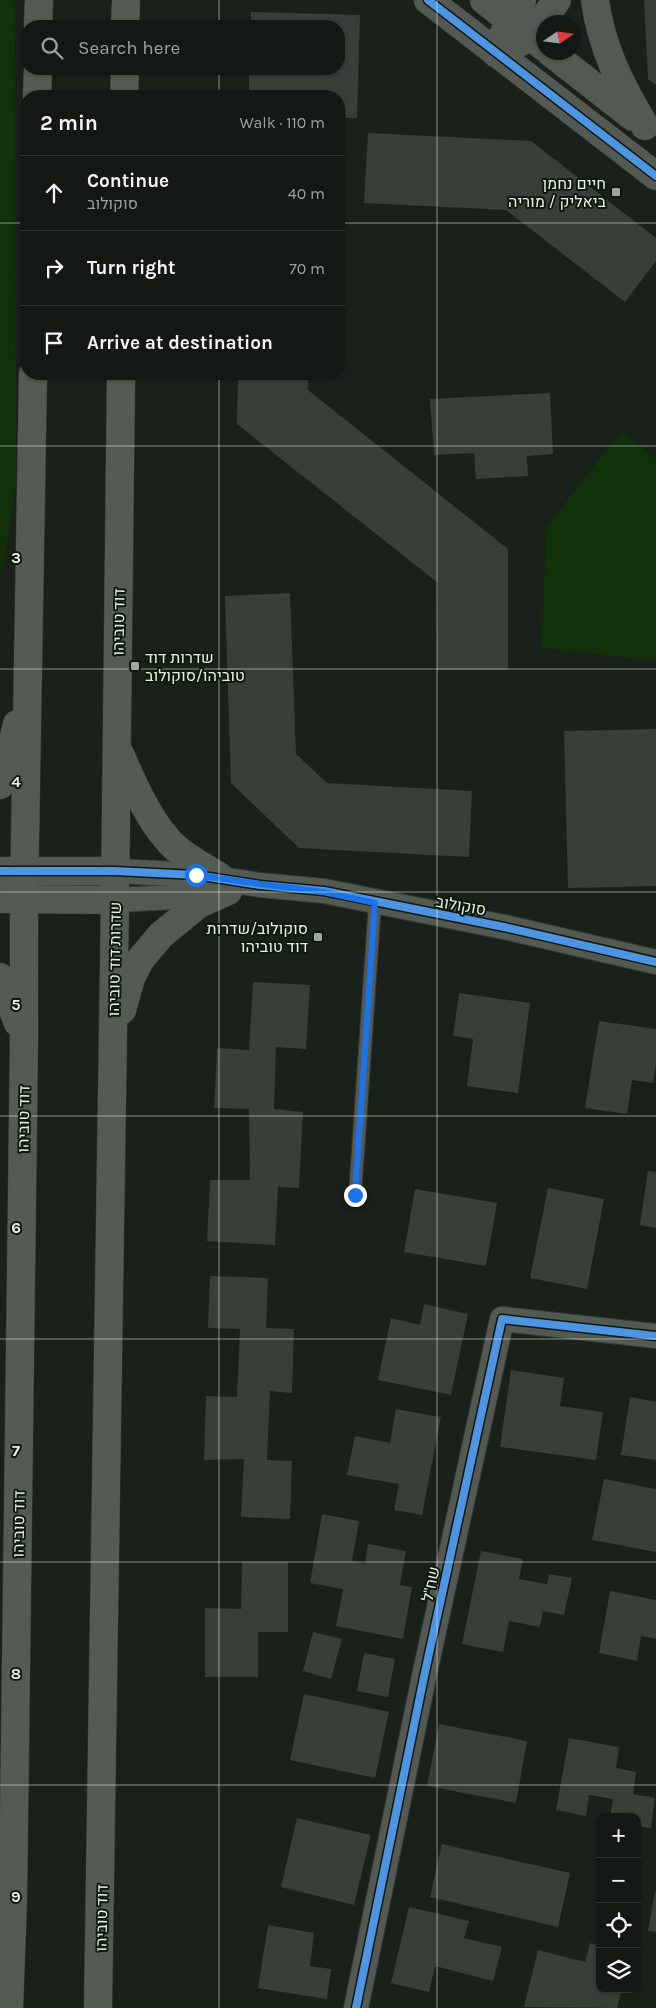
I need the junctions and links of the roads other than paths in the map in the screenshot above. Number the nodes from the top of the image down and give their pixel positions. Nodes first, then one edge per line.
1 (39, 0) edge
2 (126, 0) edge
3 (428, 0) edge
4 (484, 0) edge
5 (557, 0) edge
6 (595, 0) edge
7 (516, 10) edge
8 (552, 15) edge
9 (38, 20) edge
10 (126, 20) edge
11 (536, 39) edge
12 (536, 47) edge
13 (497, 54) junction
14 (559, 60) edge
15 (38, 75) edge
16 (125, 75) edge
17 (37, 90) edge
18 (124, 90) edge
19 (651, 130) edge
20 (656, 176) edge
21 (33, 380) edge
22 (121, 380) edge
23 (29, 674) junction
24 (116, 743) junction
25 (0, 785) edge
26 (13, 871) edge
27 (115, 871) junction
28 (224, 884) junction
29 (12, 899) edge
30 (115, 900) junction
31 (375, 903) junction
32 (656, 962) edge
33 (0, 977) edge
34 (24, 1041) junction
35 (112, 1047) junction
36 (355, 1195) dead end
37 (656, 1336) edge
38 (9, 2008) edge
39 (98, 2008) edge
40 (356, 2008) edge

1 - 9 highway
2 - 10 highway
3 - 13 street
4 - 7 street
5 - 8 street
6 - 19 street
7 - 11 street
7 - 13 street
12 - 13 street
13 - 20 street
14 - 19 street
15 - 17 highway
16 - 18 highway
21 - 23 highway
22 - 24 highway, דוד טוביהו
23 - 25 highway
23 - 26 highway
24 - 27 highway, דוד טוביהו
24 - 28 highway
26 - 27 street, סוקולוב
26 - 29 highway
27 - 28 street, סוקולוב
27 - 30 highway, שדרות דוד טוביהו
28 - 30 street, סוקולוב
28 - 31 street, סוקולוב
28 - 35 highway
29 - 30 street
29 - 34 highway
30 - 35 highway, שדרות דוד טוביהו
31 - 32 street, סוקולוב
31 - 36 lane
33 - 34 highway
34 - 38 highway, דוד טוביהו
35 - 39 highway, דוד טוביהו
37 - 40 street, שח"ל

